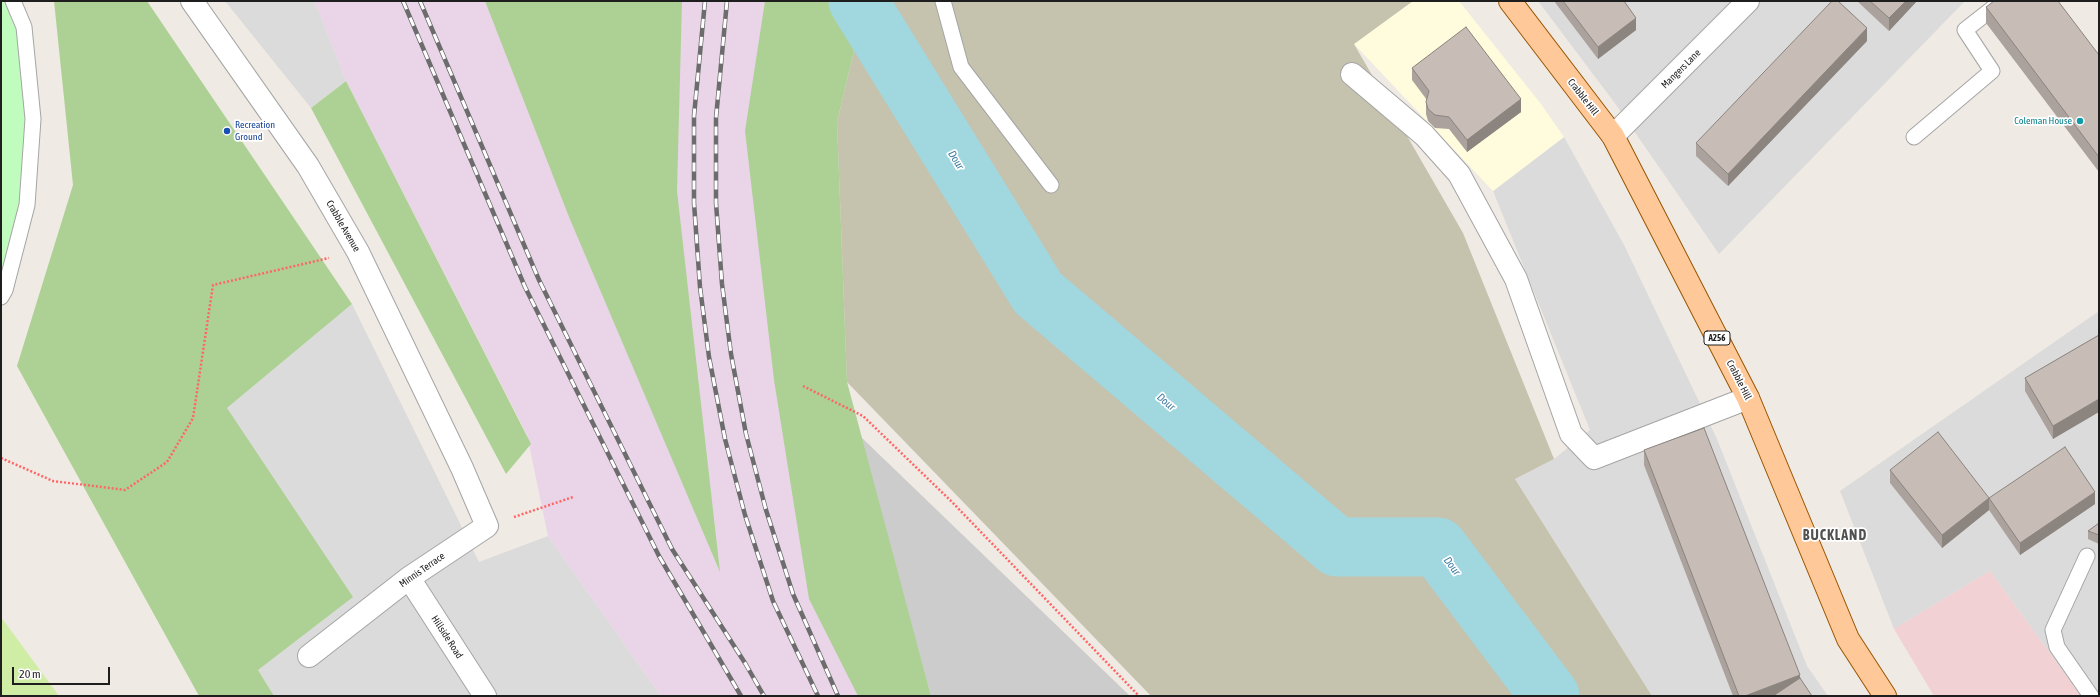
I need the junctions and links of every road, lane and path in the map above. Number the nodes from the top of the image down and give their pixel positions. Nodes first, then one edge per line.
1 (13, 1) edge
2 (192, 1) edge
3 (943, 1) edge
4 (1510, 1) edge
5 (1748, 1) edge
6 (2002, 1) edge
7 (1352, 74) dead end
8 (1614, 136) junction
9 (1914, 137) dead end
10 (1051, 185) dead end
11 (358, 252) junction
12 (1, 297) edge
13 (803, 386) dead end
14 (1748, 398) junction
15 (1, 458) edge
16 (573, 497) dead end
17 (487, 526) junction
18 (2087, 556) dead end
19 (409, 578) junction
20 (309, 656) dead end
21 (485, 696) edge
22 (1139, 696) edge
23 (1885, 696) edge
24 (2091, 696) edge

1 - 12 lane
2 - 11 street, Crabble Avenue
3 - 10 lane
4 - 8 main road, Crabble Hill / A256
5 - 8 street, Mangers Lane
6 - 9 lane
7 - 14 street
8 - 14 main road, Crabble Hill / A256
11 - 15 path
11 - 17 street, Crabble Avenue
13 - 22 path
14 - 23 main road, Crabble Hill / A256
16 - 17 path
17 - 19 street, Minnis Terrace
18 - 24 lane
19 - 20 street, Minnis Terrace
19 - 21 street, Hillside Road

